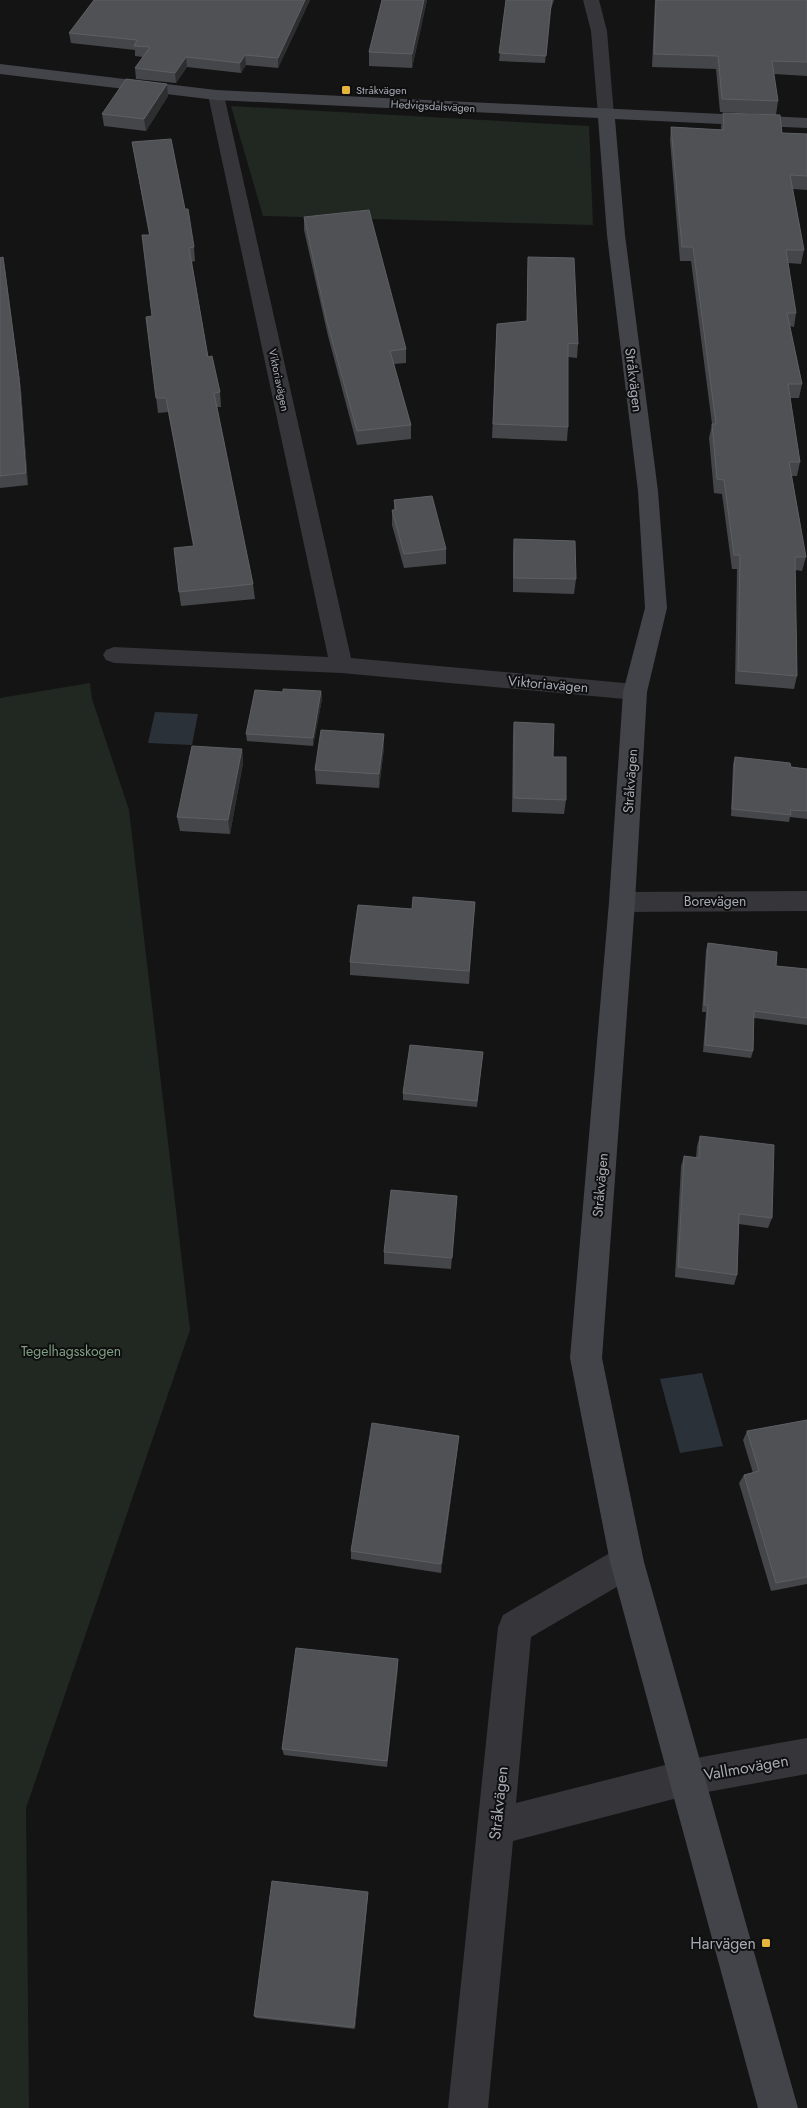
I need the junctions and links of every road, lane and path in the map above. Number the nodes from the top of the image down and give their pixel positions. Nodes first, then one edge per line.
1 (591, 0) edge
2 (0, 70) edge
3 (216, 95) junction
4 (606, 115) junction
5 (807, 123) edge
6 (114, 654) dead end
7 (341, 665) junction
8 (635, 692) junction
9 (807, 901) edge
10 (622, 902) junction
11 (628, 1562) junction
12 (807, 1756) edge
13 (686, 1778) junction
14 (495, 1827) junction
15 (468, 2108) edge
16 (778, 2108) edge

1 - 4 street, Stråkvägen
2 - 3 street, Hedvigsdalsvägen
3 - 4 street, Hedvigsdalsvägen
3 - 7 street, Viktoriavägen
4 - 5 street, Hedvigsdalsvägen
4 - 8 street, Stråkvägen
6 - 7 street, Viktoriavägen
7 - 8 street, Viktoriavägen
8 - 10 street, Stråkvägen
9 - 10 street, Borevägen
10 - 11 street, Stråkvägen
11 - 13 street, Stråkvägen
11 - 14 street, Stråkvägen
12 - 13 street, Vallmovägen
13 - 14 street, Vallmovägen
13 - 16 street, Stråkvägen
14 - 15 street, Stråkvägen

